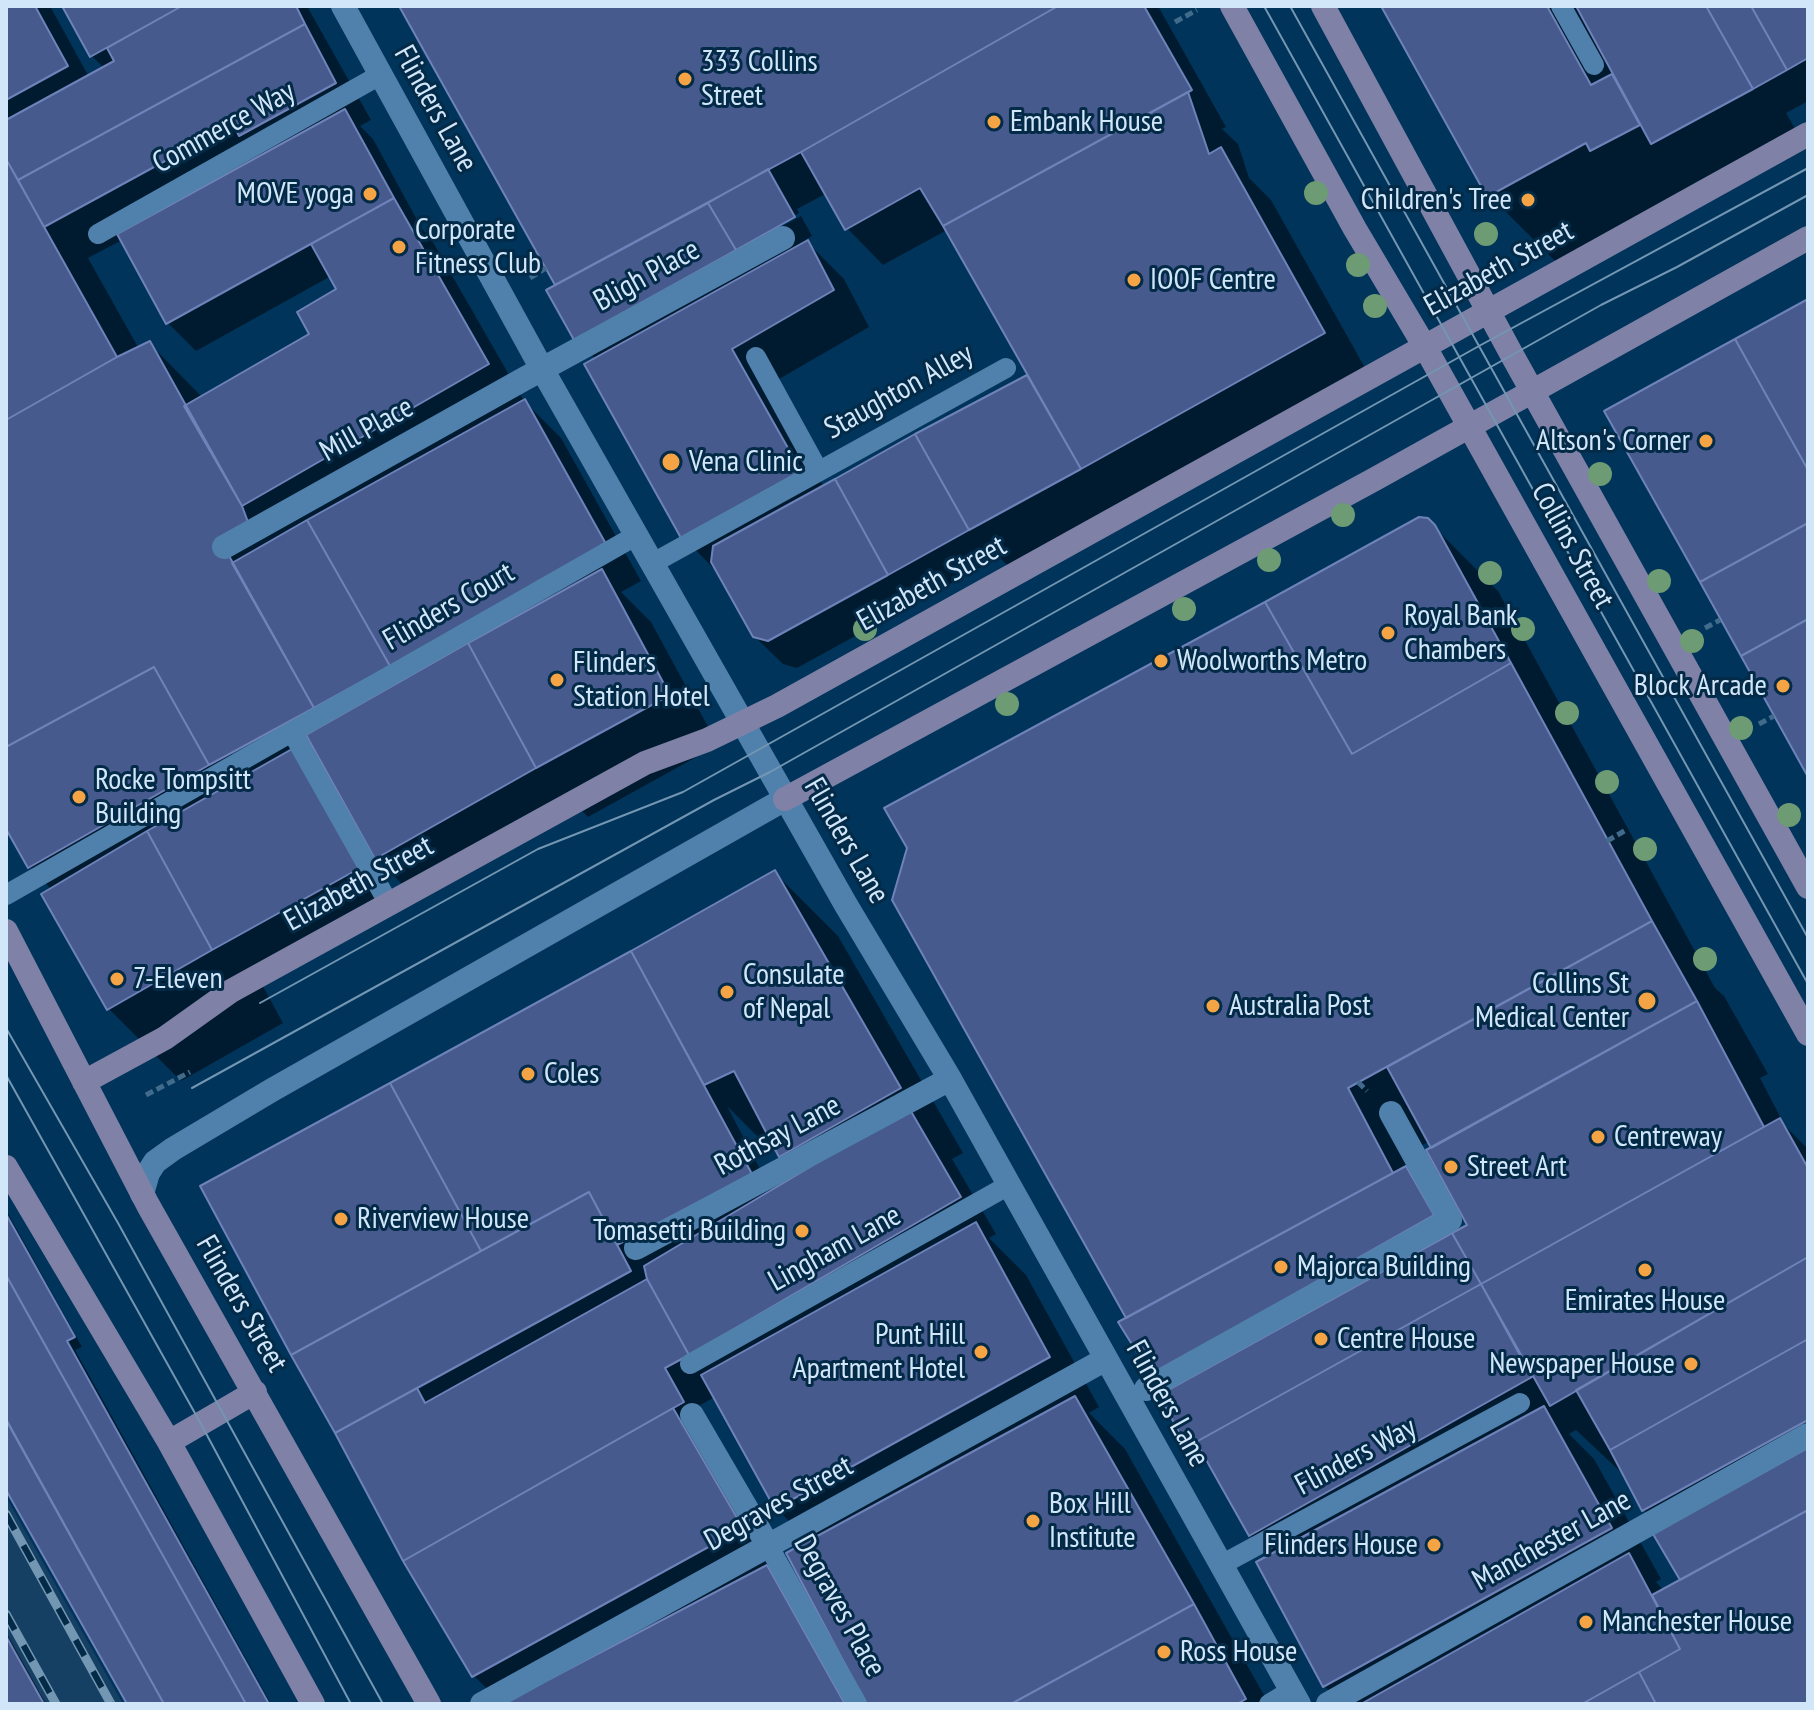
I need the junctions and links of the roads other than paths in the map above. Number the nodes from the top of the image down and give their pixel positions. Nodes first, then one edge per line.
1 (343, 6) edge
2 (1232, 6) edge
3 (1323, 6) edge
4 (1561, 6) edge
5 (1594, 65) dead end
6 (380, 75) junction
7 (1808, 134) edge
8 (98, 234) dead end
9 (783, 238) dead end
10 (1808, 238) edge
11 (1488, 312) junction
12 (1425, 347) junction
13 (756, 357) dead end
14 (1006, 368) dead end
15 (542, 369) junction
16 (1532, 391) junction
17 (1469, 427) junction
18 (818, 470) junction
19 (637, 535) junction
20 (224, 547) dead end
21 (653, 563) junction
22 (743, 723) junction
23 (292, 732) junction
24 (785, 799) junction
25 (1808, 887) edge
26 (6, 895) edge
27 (389, 904) junction
28 (6, 931) edge
29 (1808, 1034) edge
30 (950, 1079) junction
31 (84, 1082) junction
32 (1391, 1113) dead end
33 (6, 1167) edge
34 (1009, 1185) junction
35 (142, 1194) junction
36 (636, 1248) dead end
37 (1106, 1359) junction
38 (690, 1364) dead end
39 (1146, 1389) dead end
40 (255, 1392) junction
41 (1520, 1403) dead end
42 (692, 1415) dead end
43 (1808, 1435) edge
44 (169, 1442) junction
45 (769, 1547) junction
46 (1221, 1565) junction
47 (1296, 1697) edge
48 (313, 1704) edge
49 (429, 1704) edge
50 (482, 1704) edge
51 (857, 1704) edge
52 (1269, 1704) edge
53 (1328, 1704) edge

1 - 6 street, Flinders Lane
2 - 12 street, Collins Street
3 - 11 street, Collins Street
4 - 5 lane
6 - 8 lane, Commerce Way
6 - 15 street, Flinders Lane
7 - 11 street, Elizabeth Street
9 - 15 street, Bligh Place
10 - 16 street
11 - 12 street, Elizabeth Street
11 - 16 street, Collins Street
12 - 17 street, Collins Street
12 - 22 street, Elizabeth Street
13 - 18 lane
14 - 18 lane, Staughton Alley
15 - 19 street, Flinders Lane
15 - 20 street, Mill Place
16 - 17 street
16 - 25 street, Collins Street
17 - 24 street
17 - 29 street, Collins Street
18 - 21 lane, Staughton Alley
19 - 21 street, Flinders Lane
19 - 23 lane, Flinders Court
21 - 22 street, Flinders Lane
22 - 24 street, Flinders Lane
22 - 27 street, Elizabeth Street
23 - 26 lane, Flinders Court
23 - 27 lane
24 - 30 street, Flinders Lane
24 - 35 street
27 - 31 street, Elizabeth Street
28 - 31 street, Flinders Street
30 - 34 street, Flinders Lane
30 - 36 street, Rothsay Lane
31 - 35 street, Flinders Street
32 - 39 street
33 - 44 street
34 - 37 street, Flinders Lane
34 - 38 lane, Lingham Lane
35 - 40 street, Flinders Street
37 - 45 street, Degraves Street
37 - 46 street, Flinders Lane
40 - 44 street
40 - 49 street, Flinders Street
41 - 46 lane, Flinders Way
42 - 45 street, Degraves Place
43 - 53 street, Manchester Lane
44 - 48 street
45 - 50 street, Degraves Street
45 - 51 lane, Degraves Place
46 - 47 street, Flinders Lane
47 - 52 lane

